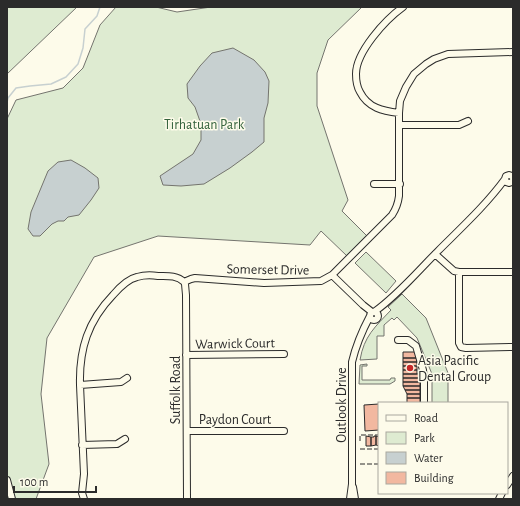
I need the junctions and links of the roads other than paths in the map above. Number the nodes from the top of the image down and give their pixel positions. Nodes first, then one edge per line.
1 (403, 7) edge
2 (513, 52) edge
3 (399, 113) junction
4 (468, 121) dead end
5 (399, 125) junction
6 (511, 180) edge
7 (374, 184) dead end
8 (400, 184) junction
9 (435, 254) junction
10 (459, 272) junction
11 (513, 272) edge
12 (332, 275) junction
13 (184, 282) junction
14 (373, 315) junction
15 (398, 340) dead end
16 (513, 347) edge
17 (284, 354) dead end
18 (186, 355) junction
19 (128, 378) dead end
20 (80, 384) junction
21 (424, 402) dead end
22 (284, 430) dead end
23 (187, 431) junction
24 (125, 439) dead end
25 (82, 446) junction
26 (7, 480) edge
27 (352, 484) junction
28 (12, 499) edge
29 (84, 499) edge
30 (187, 499) edge
31 (350, 499) edge
32 (355, 499) edge

1 - 3 street
2 - 3 street, Somerset Drive
3 - 5 street, Somerset Drive
4 - 5 street
5 - 8 street, Somerset Drive
6 - 9 street, Outlook Drive
7 - 8 street
8 - 12 street, Somerset Drive
9 - 10 street
9 - 14 street, Outlook Drive
10 - 11 street
10 - 16 street
12 - 13 street, Somerset Drive
12 - 14 street
13 - 18 street, Suffolk Road
13 - 20 street, Somerset Drive
14 - 27 street, Outlook Drive
15 - 21 street
17 - 18 street, Warwick Court
18 - 23 street, Suffolk Road
19 - 20 street
20 - 25 street, Somerset Drive
22 - 23 street, Paydon Court
23 - 30 street, Suffolk Road
24 - 25 street
25 - 29 street, Somerset Drive
26 - 28 street
27 - 31 street, Outlook Drive
27 - 32 street, Outlook Drive
31 - 32 street

